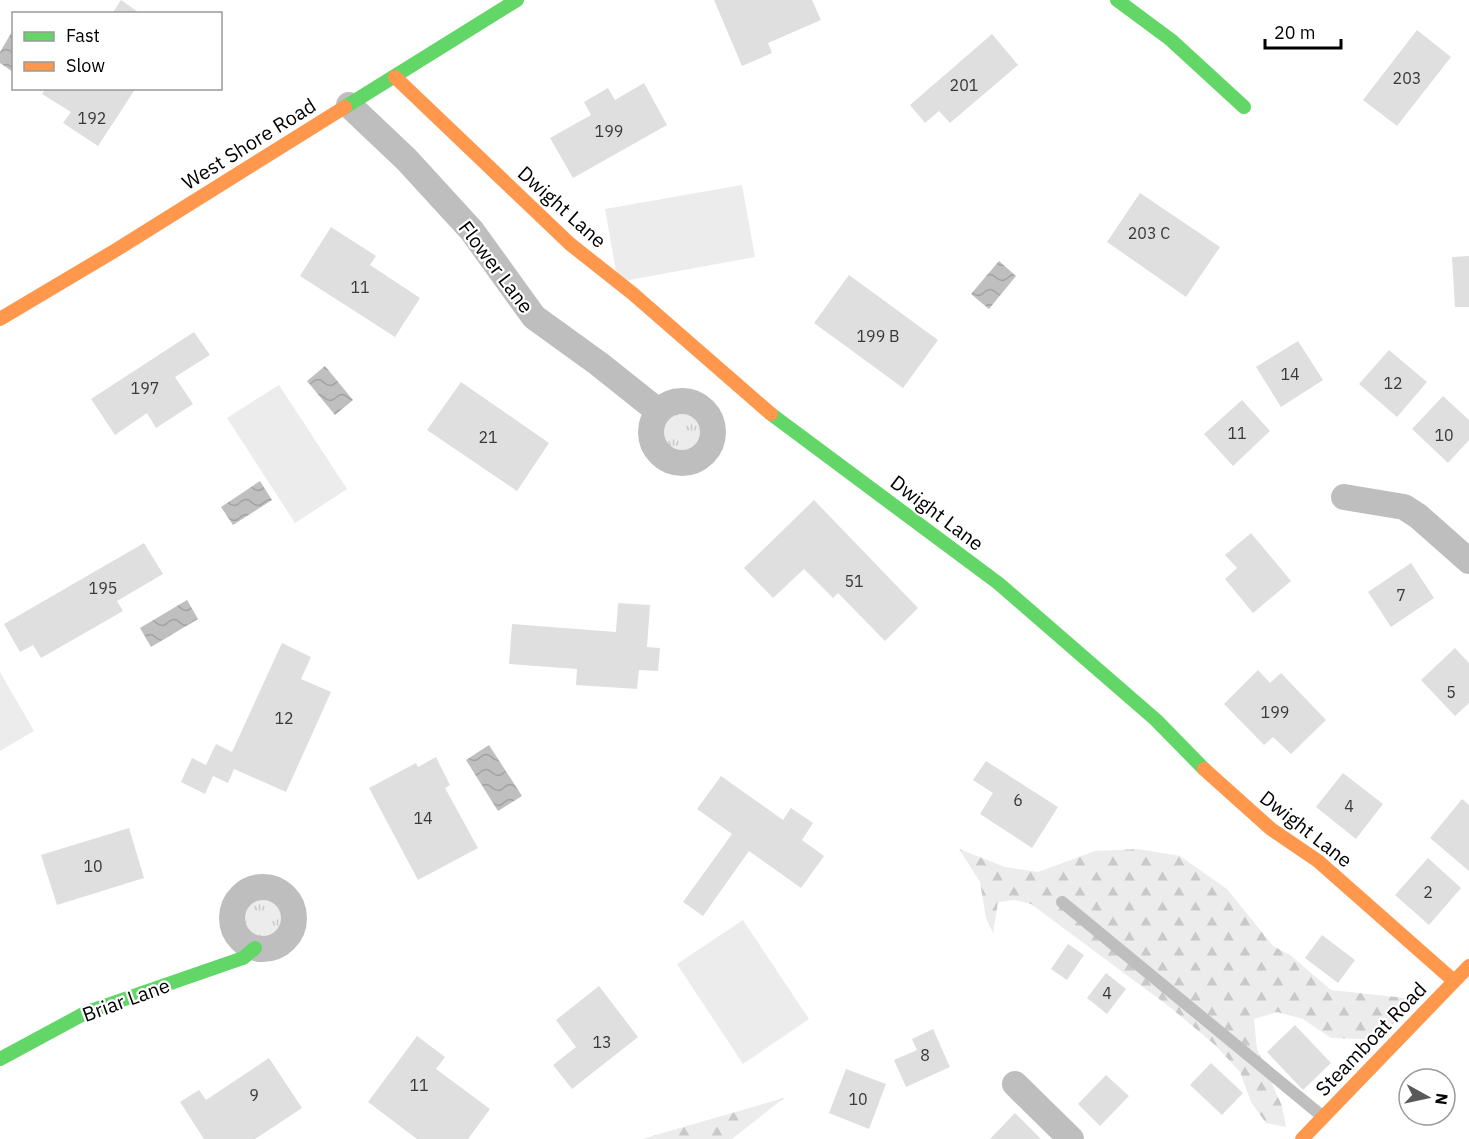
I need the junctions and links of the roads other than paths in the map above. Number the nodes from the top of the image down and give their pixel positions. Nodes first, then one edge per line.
1 (517, 0) edge
2 (1117, 0) edge
3 (395, 77) junction
4 (349, 105) junction
5 (1244, 107) dead end
6 (0, 319) edge
7 (658, 411) dead end
8 (1344, 497) dead end
9 (1469, 561) edge
10 (1062, 902) dead end
11 (255, 948) dead end
12 (1469, 966) edge
13 (1454, 981) junction
14 (0, 1059) edge
15 (1015, 1084) dead end
16 (1323, 1117) junction
17 (1071, 1139) edge
18 (1302, 1139) edge

1 - 3 street, West Shore Road
2 - 5 street
3 - 4 street, West Shore Road
3 - 13 street, Dwight Lane
4 - 6 street, West Shore Road
4 - 7 street, Flower Lane
8 - 9 street
10 - 16 lane
11 - 14 street, Briar Lane
12 - 13 street, Steamboat Road
13 - 16 street, Steamboat Road
15 - 17 street
16 - 18 street, Steamboat Road

